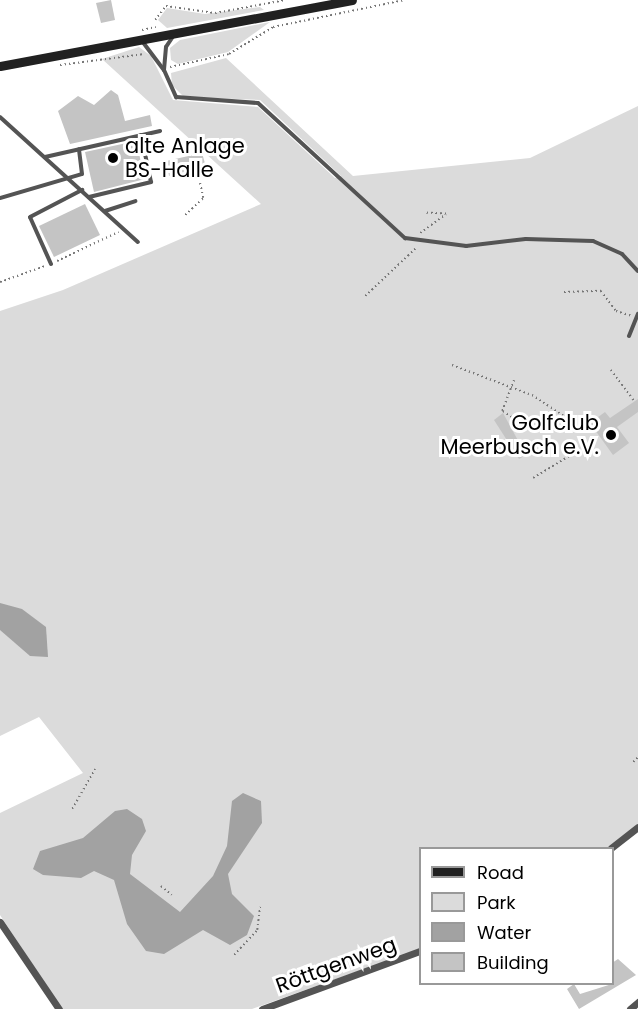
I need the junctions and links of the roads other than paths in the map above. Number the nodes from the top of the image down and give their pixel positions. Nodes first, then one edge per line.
1 (352, 0) edge
2 (176, 34) junction
3 (142, 41) junction
4 (0, 66) edge
5 (164, 70) junction
6 (0, 117) edge
7 (160, 131) dead end
8 (141, 135) junction
9 (79, 149) junction
10 (45, 157) junction
11 (67, 177) junction
12 (82, 190) junction
13 (89, 197) junction
14 (0, 198) edge
15 (135, 201) dead end
16 (105, 211) junction
17 (138, 242) dead end
18 (51, 264) road end
19 (638, 272) edge
20 (638, 317) edge
21 (629, 336) dead end
22 (638, 827) edge
23 (613, 847) edge
24 (0, 922) edge
25 (419, 951) edge
26 (638, 1002) edge
27 (58, 1009) edge
28 (262, 1009) edge
29 (630, 1009) edge

1 - 2 main road
2 - 3 main road
2 - 5 lane
3 - 4 main road
3 - 5 lane
5 - 19 lane
6 - 10 lane
7 - 8 lane
8 - 9 lane
8 - 13 lane
9 - 10 lane
9 - 11 lane
10 - 11 lane
11 - 12 lane
11 - 14 lane
12 - 13 lane
12 - 18 lane
13 - 16 lane
15 - 16 lane
16 - 17 lane
20 - 21 lane
22 - 23 street
24 - 27 street
25 - 28 street, Röttgenweg
26 - 29 street

